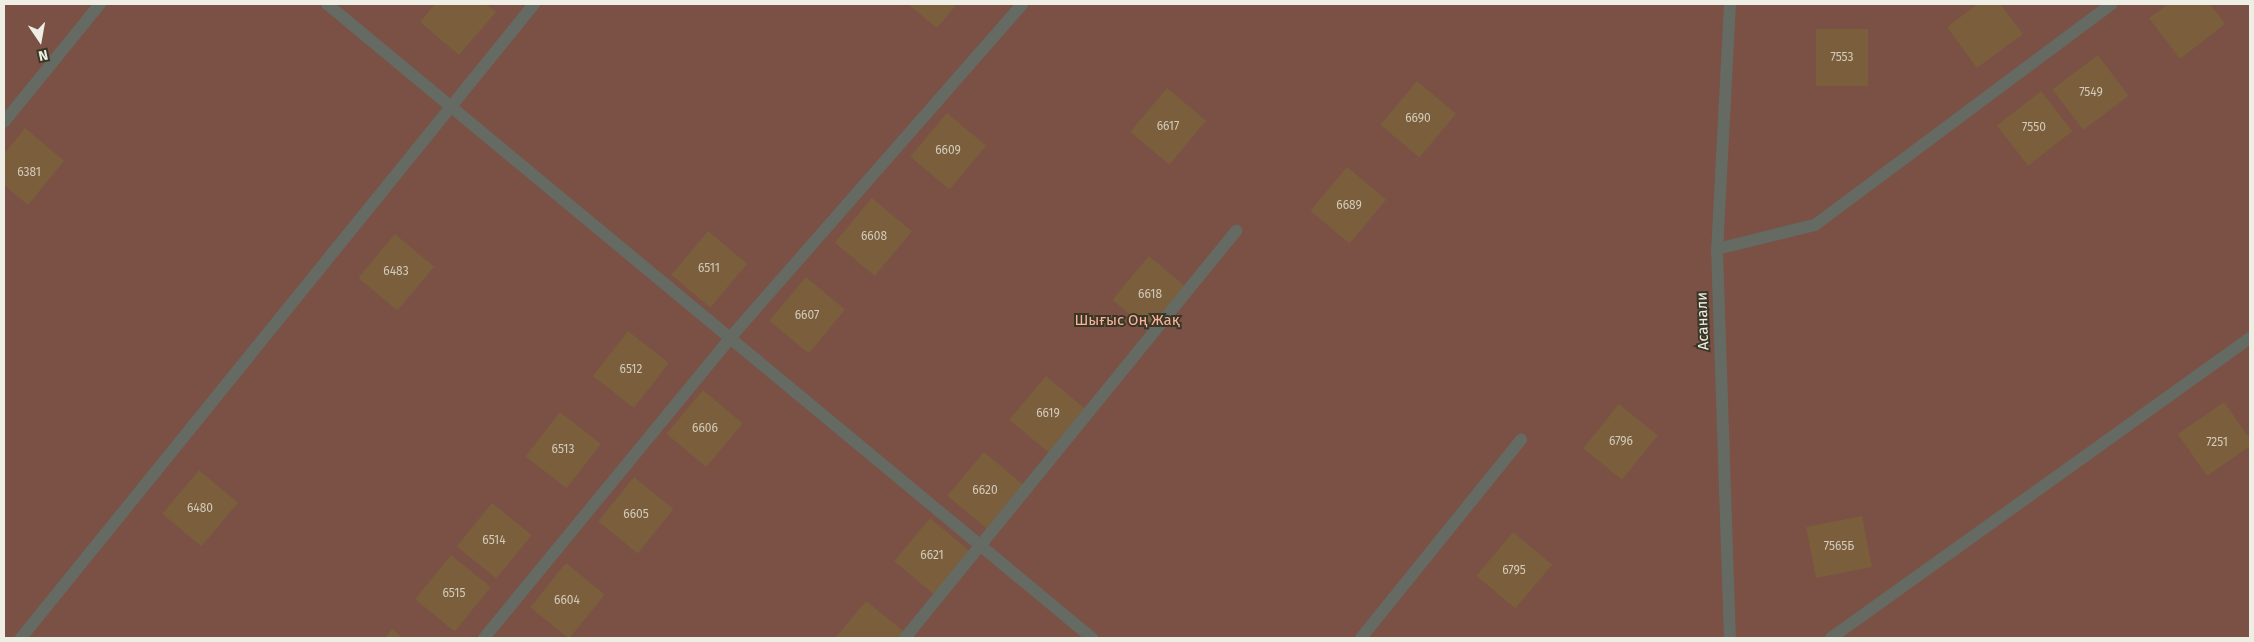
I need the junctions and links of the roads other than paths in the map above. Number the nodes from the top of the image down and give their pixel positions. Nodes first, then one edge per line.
1 (100, 4) edge
2 (327, 4) edge
3 (534, 4) edge
4 (1022, 4) edge
5 (1730, 4) edge
6 (2112, 4) edge
7 (451, 107) junction
8 (4, 122) edge
9 (1236, 231) dead end
10 (1717, 249) junction
11 (730, 338) junction
12 (2250, 338) edge
13 (1521, 440) dead end
14 (978, 545) junction
15 (21, 638) edge
16 (484, 638) edge
17 (904, 638) edge
18 (1092, 638) edge
19 (1361, 638) edge
20 (1730, 638) edge
21 (1831, 638) edge

1 - 8 street
2 - 7 street
3 - 7 street
4 - 11 street
5 - 10 street, Асанали
6 - 10 street
7 - 11 street
7 - 15 street
9 - 14 street
10 - 20 street, Асанали
11 - 14 street
11 - 16 street
12 - 21 street
13 - 19 street
14 - 17 street
14 - 18 street

